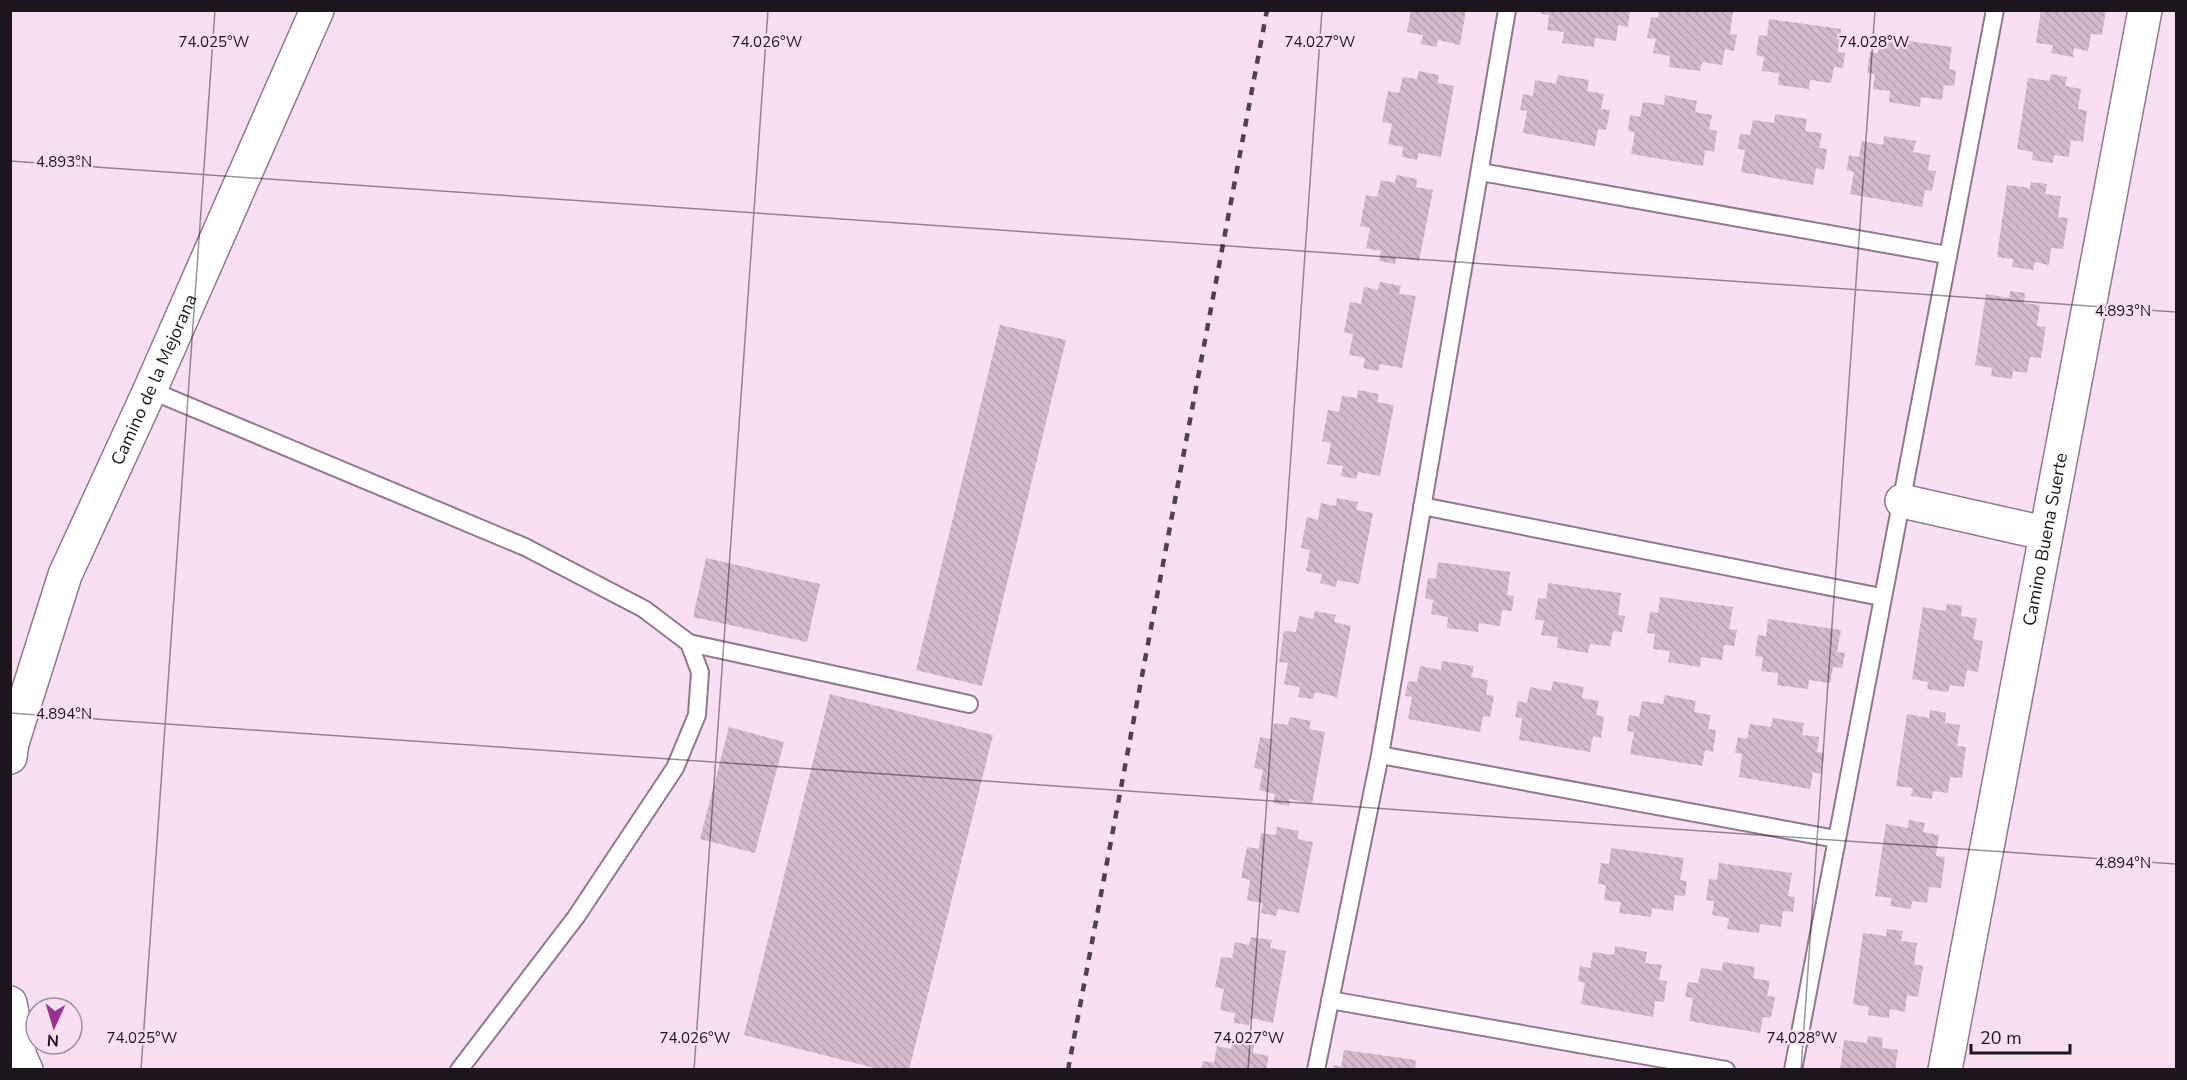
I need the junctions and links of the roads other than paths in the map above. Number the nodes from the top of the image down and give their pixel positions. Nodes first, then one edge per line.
1 (317, 10) edge
2 (1507, 10) edge
3 (1995, 10) edge
4 (2145, 10) edge
5 (1481, 172) junction
6 (1947, 255) junction
7 (150, 390) junction
8 (1902, 501) junction
9 (1422, 506) junction
10 (2044, 533) junction
11 (1881, 597) junction
12 (688, 643) junction
13 (969, 704) dead end
14 (1380, 755) junction
15 (10, 757) edge
16 (1836, 839) junction
17 (1330, 1000) junction
18 (10, 1003) edge
19 (26, 1070) edge
20 (459, 1070) edge
21 (1316, 1070) edge
22 (1726, 1070) edge
23 (1793, 1070) edge
24 (1945, 1070) edge

1 - 7 street, Camino de la Mejorana
2 - 5 lane
3 - 6 lane
4 - 10 street, Camino Buena Suerte
5 - 6 lane
5 - 9 lane
6 - 8 lane
7 - 12 lane
7 - 15 street, Camino de la Mejorana
8 - 10 street
8 - 11 lane
9 - 11 lane
9 - 14 lane
10 - 24 street, Camino Buena Suerte
11 - 16 lane
12 - 13 lane
12 - 20 lane
14 - 16 lane
14 - 17 lane
16 - 23 lane
17 - 21 lane
17 - 22 lane
18 - 19 street

